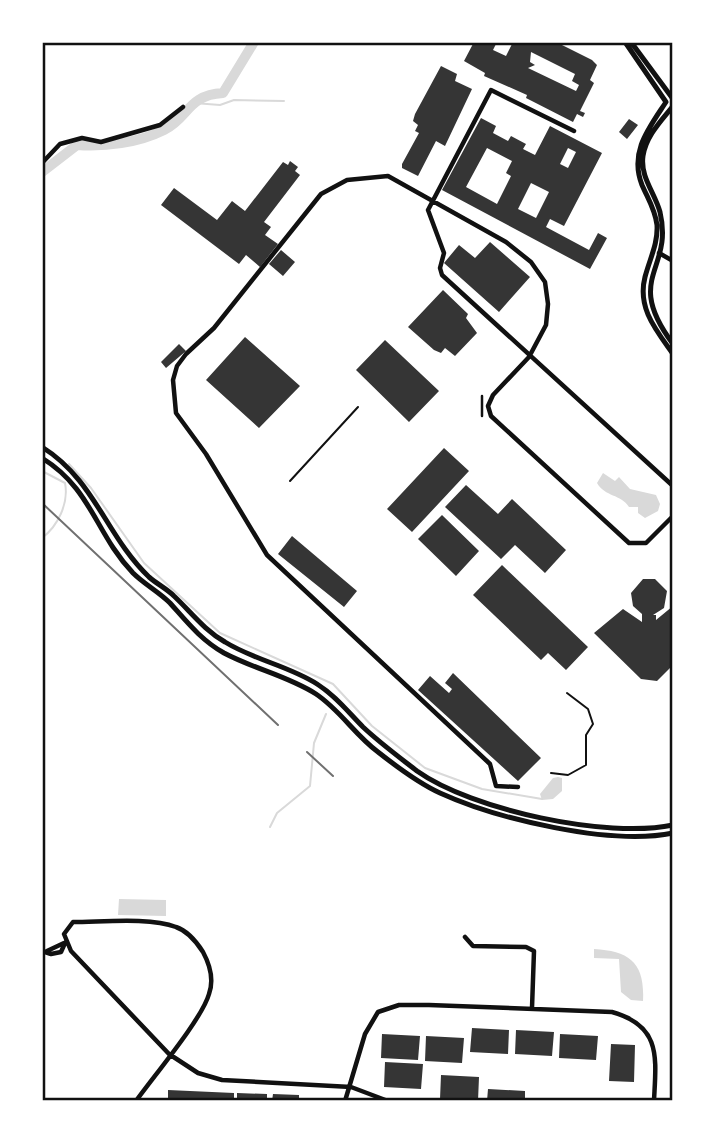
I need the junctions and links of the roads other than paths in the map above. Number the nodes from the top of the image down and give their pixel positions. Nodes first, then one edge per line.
1 (625, 42) edge
2 (631, 42) edge
3 (669, 99) edge
4 (673, 106) edge
5 (183, 107) dead end
6 (574, 131) dead end
7 (42, 163) edge
8 (433, 200) junction
9 (657, 252) junction
10 (673, 261) edge
11 (673, 328) edge
12 (663, 336) junction
13 (673, 344) edge
14 (673, 354) edge
15 (529, 357) junction
16 (482, 396) dead end
17 (482, 416) dead end
18 (42, 447) edge
19 (42, 458) edge
20 (673, 486) edge
21 (673, 516) edge
22 (518, 788) dead end
23 (673, 824) edge
24 (673, 833) edge
25 (465, 937) dead end
26 (65, 943) junction
27 (43, 950) edge
28 (532, 1009) junction
29 (169, 1054) junction
30 (351, 1087) junction
31 (136, 1101) edge
32 (345, 1101) edge
33 (388, 1101) edge
34 (654, 1101) edge

1 - 3 street
2 - 3 street
3 - 4 street
3 - 9 street
4 - 9 street
5 - 7 street
6 - 8 street
8 - 15 street
8 - 15 street
8 - 22 street
9 - 10 street
9 - 12 street
11 - 12 street
12 - 13 street
12 - 14 street
15 - 20 street
15 - 21 street
16 - 17 street
18 - 23 street
19 - 24 street
25 - 28 street
26 - 27 street
26 - 29 street
26 - 29 street
28 - 30 street
28 - 34 street
29 - 30 street
29 - 31 street
30 - 32 street
30 - 33 street

